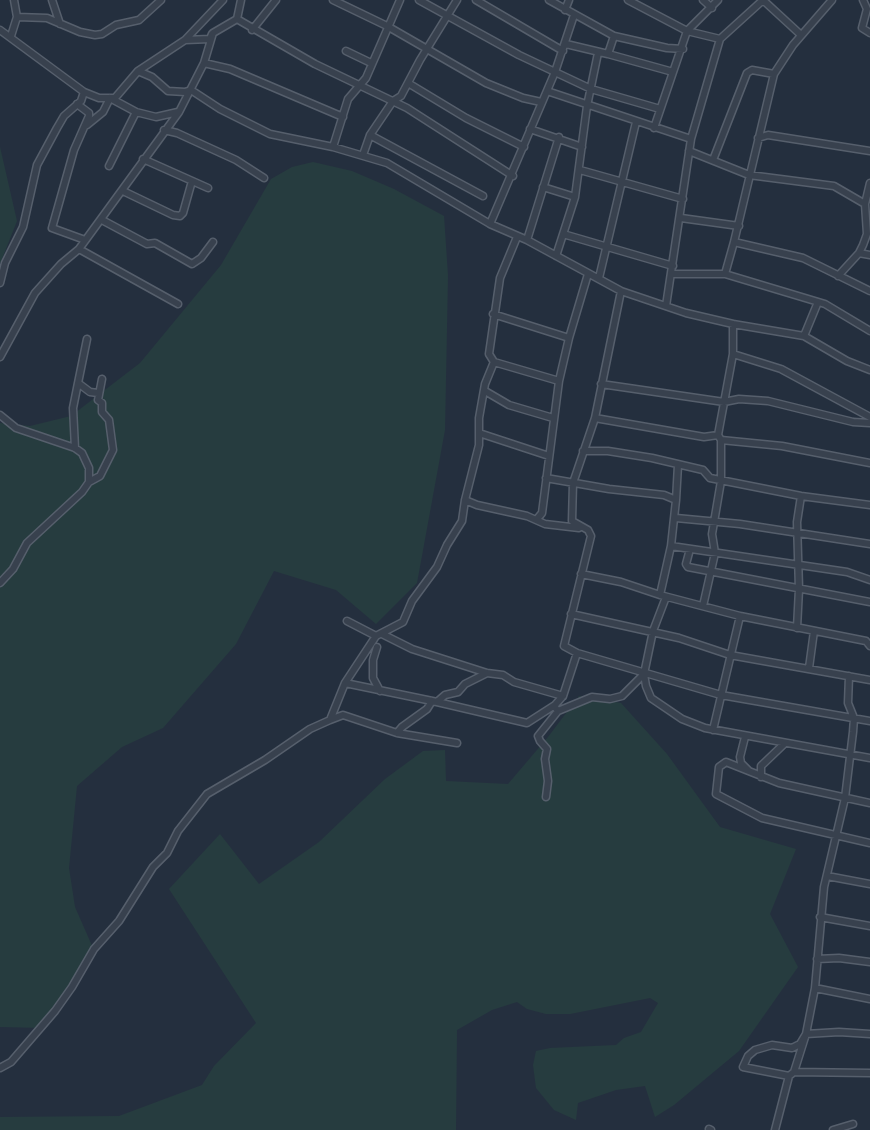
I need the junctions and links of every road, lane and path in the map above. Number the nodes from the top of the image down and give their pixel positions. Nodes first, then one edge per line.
1 (14, 0) edge
2 (52, 0) edge
3 (161, 0) edge
4 (223, 0) edge
5 (241, 0) edge
6 (276, 0) edge
7 (333, 0) edge
8 (400, 0) edge
9 (419, 0) edge
10 (457, 0) edge
11 (476, 0) edge
12 (549, 0) edge
13 (569, 0) edge
14 (628, 0) edge
15 (702, 0) edge
16 (718, 0) edge
17 (763, 0) edge
18 (832, 0) edge
19 (863, 0) edge
20 (712, 8) junction
21 (564, 10) junction
22 (574, 15) junction
23 (17, 17) junction
24 (448, 17) junction
25 (237, 20) junction
26 (60, 24) junction
27 (387, 26) junction
28 (0, 30) edge
29 (252, 30) junction
30 (687, 31) junction
31 (213, 33) junction
32 (870, 33) edge
33 (801, 35) junction
34 (11, 36) junction
35 (614, 36) junction
36 (720, 39) junction
37 (185, 40) junction
38 (564, 48) junction
39 (426, 49) junction
40 (682, 49) junction
41 (346, 51) dead end
42 (598, 53) junction
43 (608, 54) junction
44 (204, 63) junction
45 (371, 63) junction
46 (138, 71) junction
47 (555, 72) junction
48 (673, 72) junction
49 (774, 74) junction
50 (408, 83) junction
51 (358, 85) junction
52 (591, 89) junction
53 (191, 90) junction
54 (547, 91) junction
55 (84, 92) junction
56 (110, 98) junction
57 (393, 101) junction
58 (541, 102) junction
59 (77, 104) junction
60 (587, 106) junction
61 (660, 109) junction
62 (136, 112) junction
63 (179, 112) junction
64 (343, 117) junction
65 (636, 122) junction
66 (86, 126) junction
67 (654, 128) junction
68 (530, 129) junction
69 (164, 130) junction
70 (370, 135) junction
71 (560, 137) junction
72 (758, 138) junction
73 (691, 139) junction
74 (333, 147) junction
75 (524, 147) junction
76 (582, 147) junction
77 (689, 151) junction
78 (870, 152) edge
79 (363, 155) junction
80 (143, 159) junction
81 (713, 160) junction
82 (109, 166) dead end
83 (580, 170) junction
84 (749, 175) junction
85 (512, 176) junction
86 (264, 178) dead end
87 (192, 181) junction
88 (621, 182) junction
89 (870, 183) edge
90 (543, 187) junction
91 (208, 188) dead end
92 (123, 191) junction
93 (483, 196) dead end
94 (575, 197) junction
95 (683, 199) junction
96 (865, 204) junction
97 (681, 218) junction
98 (102, 220) junction
99 (490, 224) junction
100 (739, 226) junction
101 (562, 234) junction
102 (517, 237) junction
103 (85, 240) junction
104 (527, 240) junction
105 (213, 242) dead end
106 (734, 242) junction
107 (608, 247) junction
108 (79, 249) junction
109 (859, 253) junction
110 (870, 255) edge
111 (556, 256) junction
112 (673, 266) junction
113 (588, 274) junction
114 (671, 274) junction
115 (725, 274) junction
116 (838, 276) junction
117 (599, 278) junction
118 (0, 283) edge
119 (622, 291) junction
120 (870, 291) edge
121 (818, 302) junction
122 (178, 304) dead end
123 (666, 306) junction
124 (494, 314) junction
125 (733, 324) junction
126 (870, 331) edge
127 (804, 336) junction
128 (87, 338) dead end
129 (569, 338) junction
130 (734, 354) junction
131 (0, 357) edge
132 (494, 362) junction
133 (870, 370) edge
134 (102, 379) dead end
135 (559, 382) junction
136 (78, 383) junction
137 (601, 384) junction
138 (485, 391) junction
139 (98, 393) junction
140 (724, 402) junction
141 (0, 416) edge
142 (870, 417) edge
143 (553, 418) junction
144 (595, 418) junction
145 (870, 423) edge
146 (478, 432) junction
147 (719, 438) junction
148 (75, 448) junction
149 (584, 451) junction
150 (549, 456) junction
151 (870, 463) edge
152 (678, 465) junction
153 (546, 478) junction
154 (721, 481) junction
155 (89, 482) junction
156 (573, 483) junction
157 (801, 496) junction
158 (465, 500) junction
159 (676, 500) junction
160 (870, 505) edge
161 (676, 518) junction
162 (537, 519) junction
163 (713, 521) junction
164 (582, 528) junction
165 (798, 534) junction
166 (870, 544) edge
167 (672, 546) junction
168 (690, 549) junction
169 (715, 553) junction
170 (797, 564) junction
171 (712, 572) junction
172 (581, 574) junction
173 (870, 580) edge
174 (0, 583) edge
175 (799, 589) junction
176 (663, 596) junction
177 (870, 602) edge
178 (703, 606) junction
179 (571, 614) junction
180 (740, 616) junction
181 (347, 621) dead end
182 (797, 628) junction
183 (653, 631) junction
184 (814, 631) junction
185 (381, 635) junction
186 (870, 646) edge
187 (377, 647) junction
188 (366, 651) junction
189 (577, 654) junction
190 (730, 655) junction
191 (809, 668) junction
192 (487, 673) junction
193 (644, 674) junction
194 (849, 676) junction
195 (870, 680) edge
196 (345, 683) junction
197 (380, 690) junction
198 (721, 695) junction
199 (563, 696) junction
200 (434, 702) junction
201 (556, 709) junction
202 (854, 718) junction
203 (330, 720) junction
204 (870, 721) edge
205 (713, 730) junction
206 (398, 732) junction
207 (744, 736) junction
208 (458, 743) dead end
209 (784, 744) junction
210 (850, 754) junction
211 (870, 758) edge
212 (749, 771) junction
213 (761, 777) junction
214 (546, 796) dead end
215 (845, 798) junction
216 (870, 802) edge
217 (838, 836) junction
218 (870, 843) edge
219 (827, 876) junction
220 (870, 884) edge
221 (820, 917) junction
222 (870, 926) edge
223 (817, 959) junction
224 (870, 962) edge
225 (815, 988) junction
226 (870, 1000) edge
227 (806, 1034) junction
228 (870, 1034) edge
229 (0, 1068) edge
230 (870, 1072) edge
231 (791, 1074) junction
232 (853, 1124) dead end
233 (775, 1130) edge
234 (833, 1130) edge

1 - 23 street
2 - 26 street
3 - 26 street
4 - 37 street
5 - 25 street
6 - 29 street
7 - 27 street
8 - 27 street
9 - 24 street
10 - 24 street
11 - 38 street
12 - 21 street
13 - 21 street
14 - 30 street
15 - 20 street
16 - 20 street
17 - 33 street
17 - 36 street
18 - 33 street
19 - 32 street
20 - 30 street
21 - 22 street
22 - 35 street
22 - 38 street
23 - 26 street
23 - 34 street
24 - 39 street
24 - 47 street
25 - 29 street
25 - 31 street
27 - 39 street
27 - 45 street
28 - 34 street
29 - 51 street
30 - 36 street
30 - 40 street
31 - 37 street
31 - 44 street
33 - 49 street
34 - 55 street
35 - 40 street
35 - 43 street
36 - 73 street
37 - 46 street
38 - 42 street
38 - 47 street
39 - 50 street
39 - 58 street
40 - 48 street
41 - 45 street
42 - 43 street
42 - 52 street
43 - 48 street
44 - 53 street
44 - 64 street
45 - 51 street
46 - 53 street
46 - 56 street
47 - 52 street
47 - 54 street
48 - 61 street
49 - 72 street
49 - 81 street
50 - 57 street
50 - 75 street
51 - 57 street
51 - 64 street
52 - 60 street
52 - 61 street
53 - 63 street
53 - 74 street
54 - 58 street
54 - 60 street
55 - 56 street
55 - 59 street
56 - 62 street
56 - 66 street
57 - 70 street
57 - 85 street
58 - 68 street
59 - 66 street
59 - 118 street
60 - 65 street
60 - 76 street
61 - 67 street
62 - 63 street
62 - 82 street
63 - 69 street
64 - 74 street
65 - 67 street
65 - 88 street
66 - 103 street
67 - 73 street
68 - 71 street
68 - 75 street
69 - 80 street
69 - 86 street
70 - 79 street
70 - 93 street
71 - 76 street
71 - 90 street
72 - 78 street
72 - 84 street
73 - 77 street
74 - 79 street
75 - 85 street
76 - 83 street
77 - 81 street
77 - 95 street
79 - 99 street
80 - 87 street
80 - 92 street
81 - 84 street
83 - 88 street
83 - 94 street
84 - 96 street
84 - 100 street
85 - 99 street
87 - 91 street
87 - 92 street
88 - 95 street
88 - 107 street
89 - 96 street
90 - 94 street
90 - 104 street
92 - 98 street
94 - 101 street
95 - 97 street
96 - 109 street
97 - 100 street
97 - 112 street
98 - 103 street
98 - 105 street
99 - 102 street
100 - 106 street
101 - 107 street
101 - 111 street
102 - 104 street
102 - 124 street
103 - 108 street
104 - 111 street
106 - 115 street
106 - 116 street
107 - 112 street
107 - 117 street
108 - 122 street
108 - 131 street
109 - 110 street
109 - 116 street
111 - 113 street
112 - 114 street
113 - 117 street
113 - 129 street
114 - 115 street
114 - 123 street
115 - 121 street
116 - 120 street
117 - 119 street
119 - 123 street
119 - 137 street
121 - 126 street
121 - 127 street
123 - 125 street
124 - 129 street
124 - 132 street
125 - 127 street
125 - 130 street
127 - 133 street
128 - 136 street
129 - 135 street
130 - 140 street
130 - 142 street
132 - 135 street
132 - 138 street
134 - 139 street
135 - 143 street
136 - 139 street
136 - 148 street
137 - 140 street
137 - 144 street
138 - 143 street
138 - 146 street
139 - 155 street
140 - 145 street
140 - 147 street
141 - 148 street
143 - 150 street
144 - 147 street
144 - 149 street
146 - 150 street
146 - 158 street
147 - 151 street
147 - 154 street
148 - 155 street
149 - 152 street
149 - 156 street
150 - 153 street
152 - 154 street
152 - 159 street
153 - 156 street
153 - 162 street
154 - 157 street
154 - 163 street
155 - 174 street
156 - 159 street
156 - 164 street
157 - 160 street
157 - 165 street
158 - 162 street
158 - 185 street
159 - 161 street
161 - 163 street
161 - 167 street
162 - 164 street
163 - 165 street
163 - 169 street
164 - 172 street
165 - 166 street
165 - 170 street
167 - 168 street
167 - 176 street
168 - 169 street
168 - 171 street
169 - 170 street
169 - 171 street
170 - 173 street
170 - 175 street
171 - 175 street
171 - 178 street
172 - 176 street
172 - 179 street
175 - 177 street
175 - 182 street
176 - 178 street
176 - 183 street
178 - 180 street
179 - 183 street
179 - 189 street
180 - 182 street
180 - 190 street
181 - 185 street
182 - 184 street
183 - 190 street
183 - 193 street
184 - 186 street
184 - 191 street
185 - 187 street
185 - 188 street
185 - 192 street
187 - 188 street
187 - 197 street
188 - 196 street
189 - 193 street
189 - 199 street
190 - 191 street
190 - 198 street
191 - 194 street
192 - 199 street
192 - 200 street
193 - 198 street
193 - 201 street
193 - 205 street
194 - 195 street
194 - 202 street
196 - 197 street
196 - 203 street
197 - 200 street
198 - 202 street
198 - 205 street
199 - 201 street
200 - 201 street
200 - 206 street
201 - 214 street
202 - 204 street
202 - 210 street
203 - 206 street
203 - 229 street
205 - 207 street
206 - 208 street
207 - 209 street
207 - 212 street
209 - 210 street
209 - 213 street
210 - 211 street
210 - 215 street
212 - 213 street
212 - 217 street
213 - 215 street
215 - 216 street
215 - 217 street
217 - 218 street
217 - 219 street
219 - 220 street
219 - 221 street
221 - 222 street
221 - 223 street
223 - 224 street
223 - 225 street
225 - 226 street
225 - 227 street
227 - 228 street
227 - 231 street
227 - 231 street
230 - 231 street
231 - 233 street
232 - 234 street

